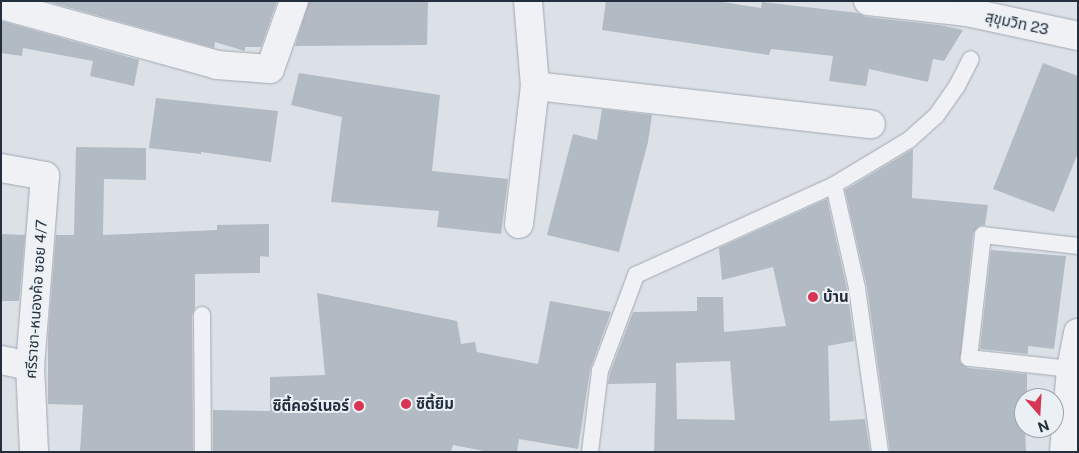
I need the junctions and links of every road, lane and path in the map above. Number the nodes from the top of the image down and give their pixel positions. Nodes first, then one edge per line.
1 (294, 1) edge
2 (528, 1) edge
3 (868, 1) edge
4 (1, 5) edge
5 (965, 7) edge
6 (1078, 36) edge
7 (971, 59) dead end
8 (535, 86) junction
9 (871, 124) dead end
10 (1, 168) edge
11 (834, 185) junction
12 (519, 224) dead end
13 (1078, 246) edge
14 (202, 315) dead end
15 (1078, 333) edge
16 (1, 360) edge
17 (30, 366) junction
18 (1074, 370) edge
19 (34, 452) edge
20 (203, 452) edge
21 (590, 452) edge
22 (880, 452) edge
23 (1064, 452) edge

1 - 4 street
2 - 8 street
3 - 5 street, สุขุมวิท 23
5 - 6 street, สุขุมวิท 23
7 - 11 lane
8 - 9 street
8 - 12 street
10 - 17 street, ศรีราชา-หนองค้อ ซอย 4/7
11 - 21 lane
11 - 22 lane
13 - 18 lane
14 - 20 lane
15 - 18 street
16 - 17 street
17 - 19 street, ศรีราชา-หนองค้อ ซอย 4/7
18 - 23 street

